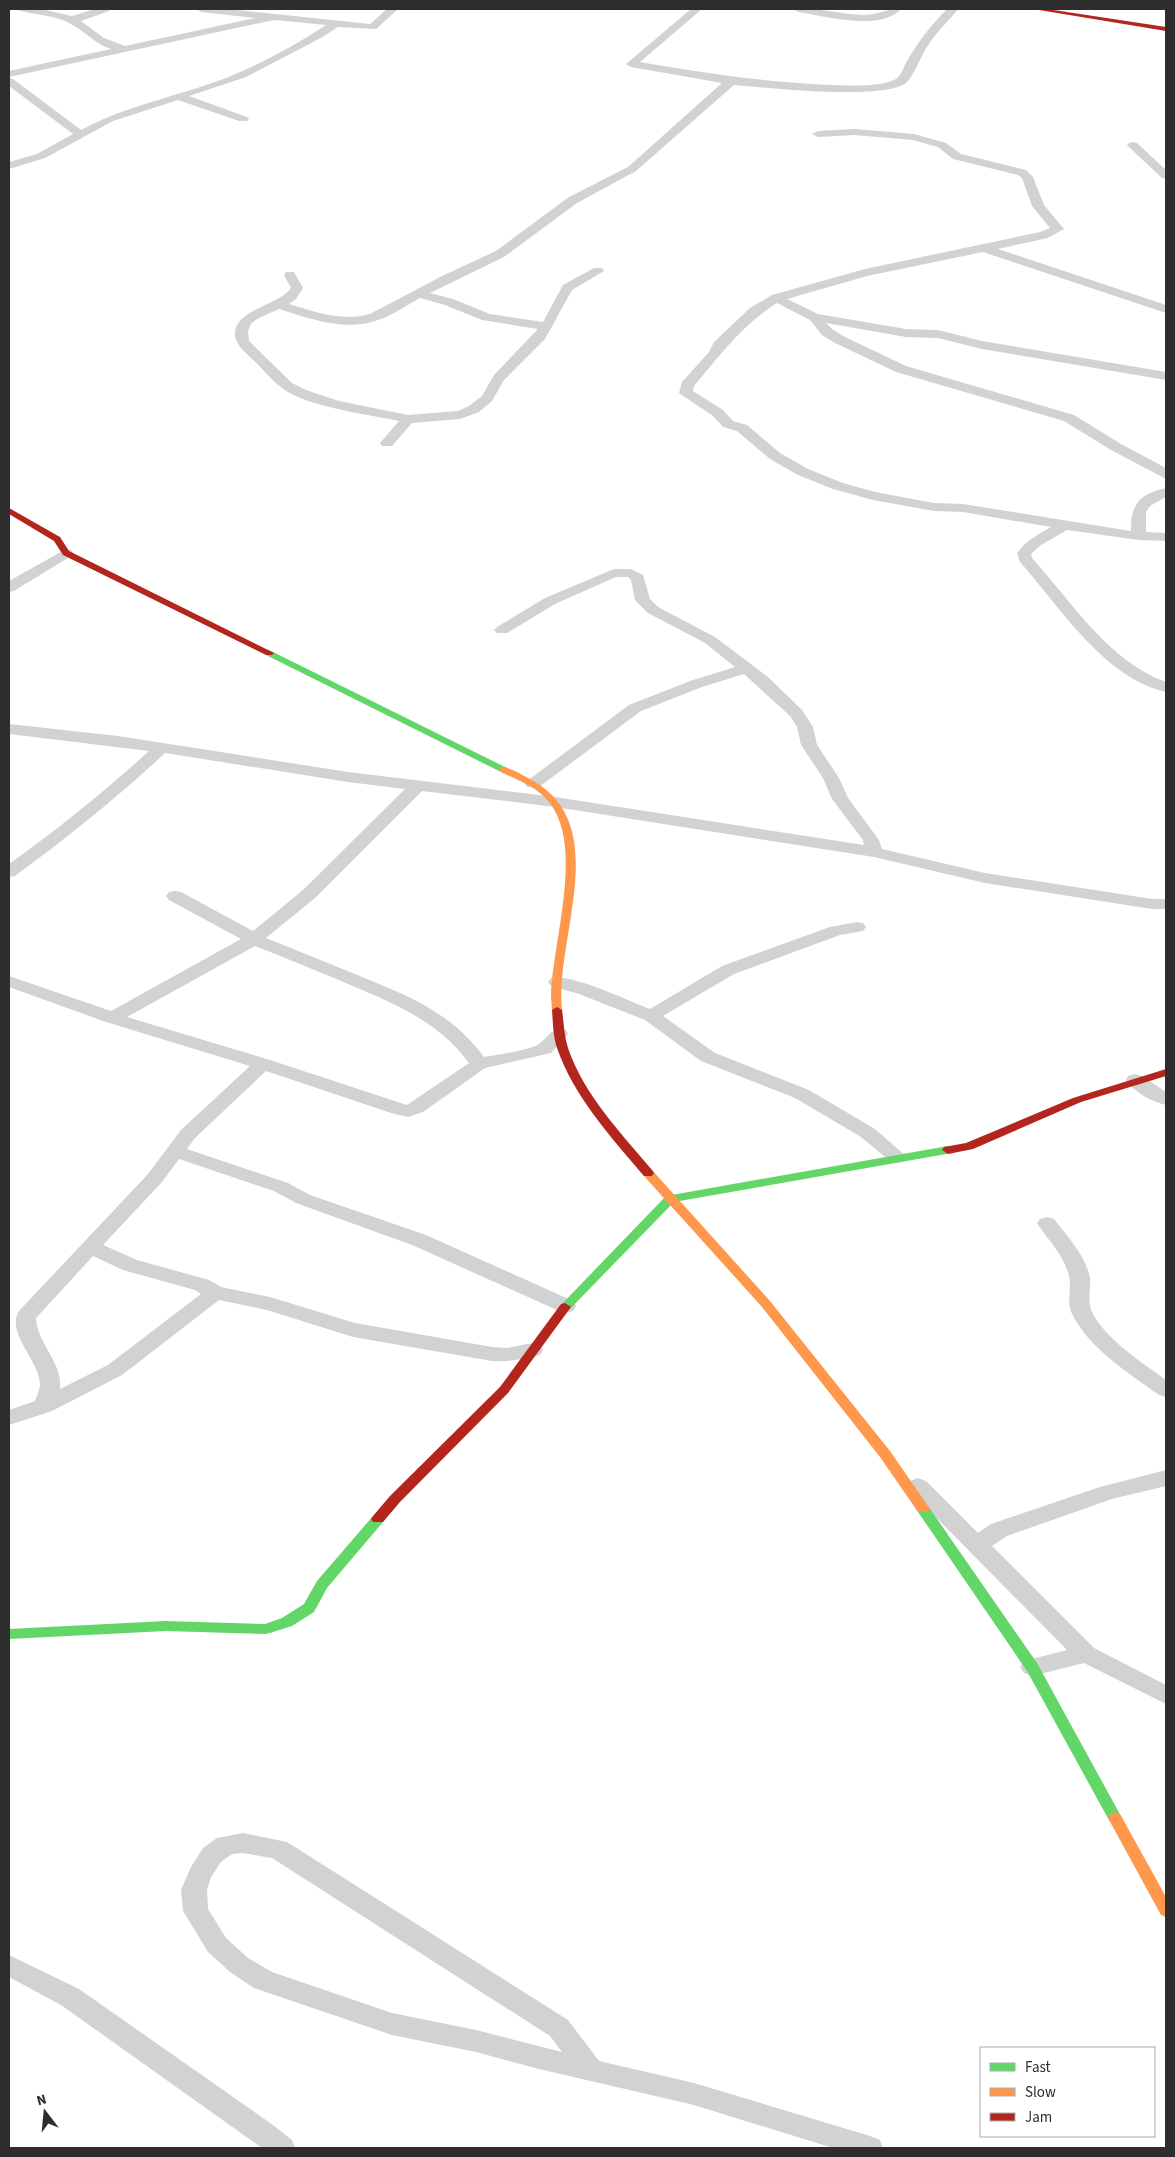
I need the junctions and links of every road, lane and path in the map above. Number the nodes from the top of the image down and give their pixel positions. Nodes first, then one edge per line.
1 (24, 9) edge
2 (105, 9) edge
3 (201, 9) edge
4 (393, 9) edge
5 (696, 9) edge
6 (798, 9) edge
7 (896, 9) edge
8 (953, 9) edge
9 (1036, 9) edge
10 (273, 17) junction
11 (72, 20) junction
12 (336, 23) junction
13 (1166, 30) edge
14 (122, 48) junction
15 (9, 74) edge
16 (9, 81) edge
17 (731, 81) junction
18 (177, 96) junction
19 (243, 119) dead end
20 (80, 134) junction
21 (818, 134) dead end
22 (1133, 145) dead end
23 (9, 166) edge
24 (1166, 176) edge
25 (984, 248) junction
26 (598, 271) dead end
27 (290, 274) dead end
28 (420, 294) junction
29 (776, 298) junction
30 (280, 305) junction
31 (1166, 309) edge
32 (815, 317) junction
33 (546, 326) junction
34 (1166, 376) edge
35 (408, 419) junction
36 (387, 443) dead end
37 (1166, 475) edge
38 (1166, 492) edge
39 (9, 511) edge
40 (1064, 525) junction
41 (1140, 536) junction
42 (1166, 536) edge
43 (66, 554) junction
44 (9, 588) edge
45 (502, 630) dead end
46 (746, 668) junction
47 (1166, 687) edge
48 (9, 729) edge
49 (161, 748) junction
50 (534, 784) junction
51 (417, 786) junction
52 (555, 802) junction
53 (874, 852) junction
54 (9, 872) edge
55 (175, 896) dead end
56 (1166, 904) edge
57 (856, 927) dead end
58 (254, 939) junction
59 (9, 981) edge
60 (557, 982) junction
61 (651, 1016) junction
62 (112, 1018) junction
63 (559, 1034) junction
64 (263, 1064) junction
65 (479, 1064) junction
66 (1166, 1072) edge
67 (1135, 1080) junction
68 (1166, 1099) edge
69 (175, 1151) junction
70 (897, 1157) junction
71 (670, 1199) junction
72 (1048, 1223) dead end
73 (90, 1247) junction
74 (215, 1293) junction
75 (566, 1306) junction
76 (533, 1350) junction
77 (1166, 1390) edge
78 (44, 1406) junction
79 (9, 1418) edge
80 (885, 1454) junction
81 (1166, 1478) edge
82 (977, 1545) junction
83 (9, 1634) edge
84 (1086, 1654) junction
85 (1032, 1667) junction
86 (1166, 1695) edge
87 (1166, 1911) edge
88 (9, 1965) edge
89 (591, 2070) junction
90 (282, 2148) edge
91 (870, 2148) edge

1 - 11 street
2 - 11 street
3 - 10 street
4 - 12 street
5 - 17 street
6 - 7 street
8 - 17 street
9 - 13 street
10 - 12 street
10 - 14 street
11 - 14 street
12 - 18 street
14 - 15 street
16 - 20 street
17 - 28 street
18 - 19 street
18 - 20 street
20 - 23 street
21 - 25 street
22 - 24 street
25 - 29 street
25 - 31 street
26 - 33 street
27 - 30 street
28 - 30 street
28 - 33 street
29 - 32 street
29 - 40 street
30 - 35 street
32 - 34 street
32 - 37 street
33 - 35 street
35 - 36 street
38 - 41 street
39 - 43 street
40 - 41 street
40 - 47 street
41 - 42 street
43 - 44 street
43 - 50 street
45 - 46 street
46 - 50 street
46 - 53 street
48 - 49 street
49 - 51 street
49 - 54 street
50 - 52 street
51 - 52 street
51 - 58 street
52 - 53 street
52 - 60 street
53 - 56 street
55 - 58 street
57 - 61 street
58 - 62 street
58 - 65 street
59 - 62 street
60 - 61 street
60 - 63 street
61 - 70 street
62 - 64 street
63 - 65 street
63 - 71 street
64 - 65 street
64 - 69 street
66 - 67 street
67 - 68 street
67 - 70 street
69 - 73 street
69 - 75 street
70 - 71 street
71 - 75 street
71 - 80 street
72 - 77 street
73 - 74 street
73 - 78 street
74 - 76 street
74 - 78 street
75 - 76 street
76 - 83 street
78 - 79 street
80 - 82 street
80 - 85 street
81 - 82 street
82 - 84 street
84 - 85 street
84 - 86 street
85 - 87 street
88 - 90 street
89 - 89 street
89 - 91 street

